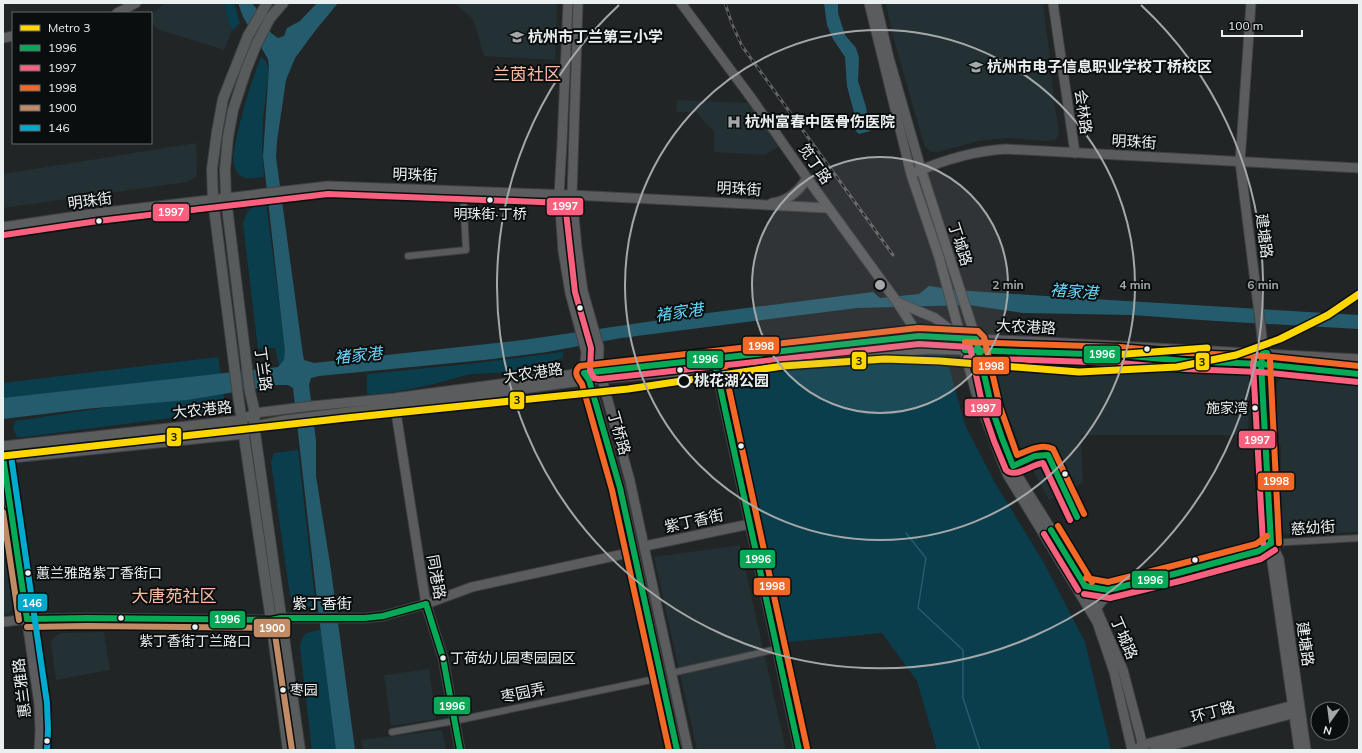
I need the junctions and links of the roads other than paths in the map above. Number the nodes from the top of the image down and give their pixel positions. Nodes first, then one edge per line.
1 (136, 3) edge
2 (283, 3) edge
3 (568, 3) edge
4 (578, 3) edge
5 (681, 3) edge
6 (869, 3) edge
7 (876, 3) edge
8 (1053, 3) edge
9 (1251, 3) edge
10 (265, 5) edge
11 (118, 12) edge
12 (1075, 153) junction
13 (1240, 162) junction
14 (1359, 168) edge
15 (921, 170) junction
16 (911, 174) junction
17 (807, 178) junction
18 (463, 191) junction
19 (559, 195) junction
20 (572, 195) junction
21 (226, 199) junction
22 (213, 200) junction
23 (760, 204) junction
24 (828, 208) junction
25 (3, 227) edge
26 (408, 256) dead end
27 (897, 302) junction
28 (919, 336) junction
29 (962, 339) junction
30 (976, 339) junction
31 (965, 350) junction
32 (980, 351) junction
33 (1263, 353) junction
34 (1359, 359) edge
35 (1262, 364) junction
36 (716, 368) junction
37 (1359, 374) edge
38 (600, 375) junction
39 (586, 376) junction
40 (395, 406) junction
41 (255, 413) junction
42 (242, 420) junction
43 (254, 426) junction
44 (244, 434) junction
45 (3, 446) edge
46 (3, 458) edge
47 (750, 524) junction
48 (1359, 538) edge
49 (1271, 544) junction
50 (645, 546) junction
51 (633, 552) junction
52 (1178, 573) junction
53 (1085, 586) junction
54 (426, 604) junction
55 (1097, 610) junction
56 (27, 619) junction
57 (276, 619) junction
58 (3, 622) edge
59 (777, 649) junction
60 (672, 673) junction
61 (660, 678) junction
62 (1297, 709) junction
63 (454, 721) junction
64 (392, 732) dead end
65 (1140, 748) edge
66 (38, 750) edge
67 (288, 750) edge
68 (300, 750) edge
69 (460, 750) edge
70 (677, 750) edge
71 (688, 750) edge
72 (799, 750) edge
73 (1132, 750) edge
74 (1154, 750) edge
75 (1299, 750) edge
76 (1306, 750) edge

1 - 11 main road
2 - 21 main road, 丁兰路
3 - 19 main road, 丁桥路
4 - 20 main road, 丁桥路
5 - 17 main road, 笕丁路
6 - 16 main road, 丁城路
7 - 15 main road, 丁城路
8 - 12 main road, 会林路
9 - 13 main road, 建塘路
10 - 22 main road, 丁兰路
12 - 13 main road, 明珠街
12 - 15 main road, 明珠街
13 - 14 main road, 明珠街
13 - 33 main road, 建塘路
15 - 16 main road, 明珠街
15 - 30 main road, 丁城路
16 - 29 main road, 丁城路
17 - 23 main road
17 - 24 main road, 笕丁路
18 - 19 main road, 明珠街
18 - 21 main road, 明珠街
18 - 26 street
19 - 20 main road, 明珠街
19 - 39 main road, 丁桥路
20 - 23 main road, 明珠街
20 - 38 main road, 丁桥路
21 - 22 main road, 明珠街
21 - 41 main road, 丁兰路
22 - 25 main road, 明珠街
22 - 42 main road, 丁兰路
23 - 24 main road, 明珠街
24 - 27 main road, 笕丁路
27 - 28 main road, 笕丁路
27 - 29 main road
28 - 29 main road, 大农港路
28 - 38 main road, 大农港路
29 - 30 main road, 大农港路
29 - 31 main road, 丁城路
30 - 32 main road, 丁城路
30 - 33 main road, 大农港路
31 - 32 main road, 大农港路
31 - 36 main road, 大农港路
31 - 73 main road, 丁城路
32 - 35 main road, 大农港路
32 - 53 main road, 丁城路
33 - 34 main road, 大农港路
33 - 35 main road, 建塘路
35 - 37 main road, 大农港路
35 - 49 main road, 建塘路
36 - 38 main road, 大农港路
36 - 47 main road
38 - 39 main road, 大农港路
38 - 50 main road, 丁桥路
39 - 40 main road, 大农港路
39 - 41 main road, 大农港路
39 - 51 main road, 丁桥路
40 - 43 main road, 大农港路
40 - 54 main road, 同港路
41 - 42 main road, 大农港路
41 - 43 main road, 丁兰路
42 - 44 main road, 丁兰路
42 - 45 main road, 大农港路
43 - 44 main road, 大农港路
43 - 57 main road, 丁兰路
44 - 46 main road, 大农港路
44 - 57 main road, 丁兰路
46 - 56 main road, 惠兰雅路
47 - 50 main road, 紫丁香街
47 - 59 main road
48 - 49 street, 慈幼街
49 - 52 street, 慈幼街
49 - 62 main road, 建塘路
50 - 60 main road, 丁桥路
51 - 54 main road, 紫丁香街
51 - 61 main road, 丁桥路
52 - 53 street, 慈幼街
52 - 55 street, 慈幼街
53 - 55 main road, 丁城路
54 - 57 main road, 紫丁香街
54 - 63 main road, 同港路
55 - 65 main road, 丁城路
56 - 57 main road, 紫丁香街
56 - 58 main road, 紫丁香街
56 - 66 main road, 惠兰雅路
57 - 67 main road, 丁兰路
57 - 68 main road, 丁兰路
59 - 60 street
59 - 72 main road
60 - 71 main road, 丁桥路
61 - 63 street, 枣园弄
61 - 70 main road, 丁桥路
62 - 65 main road, 环丁路
62 - 74 main road, 环丁路
62 - 75 main road, 建塘路
62 - 76 main road, 建塘路
63 - 64 street, 枣园弄
63 - 69 main road, 同港路

